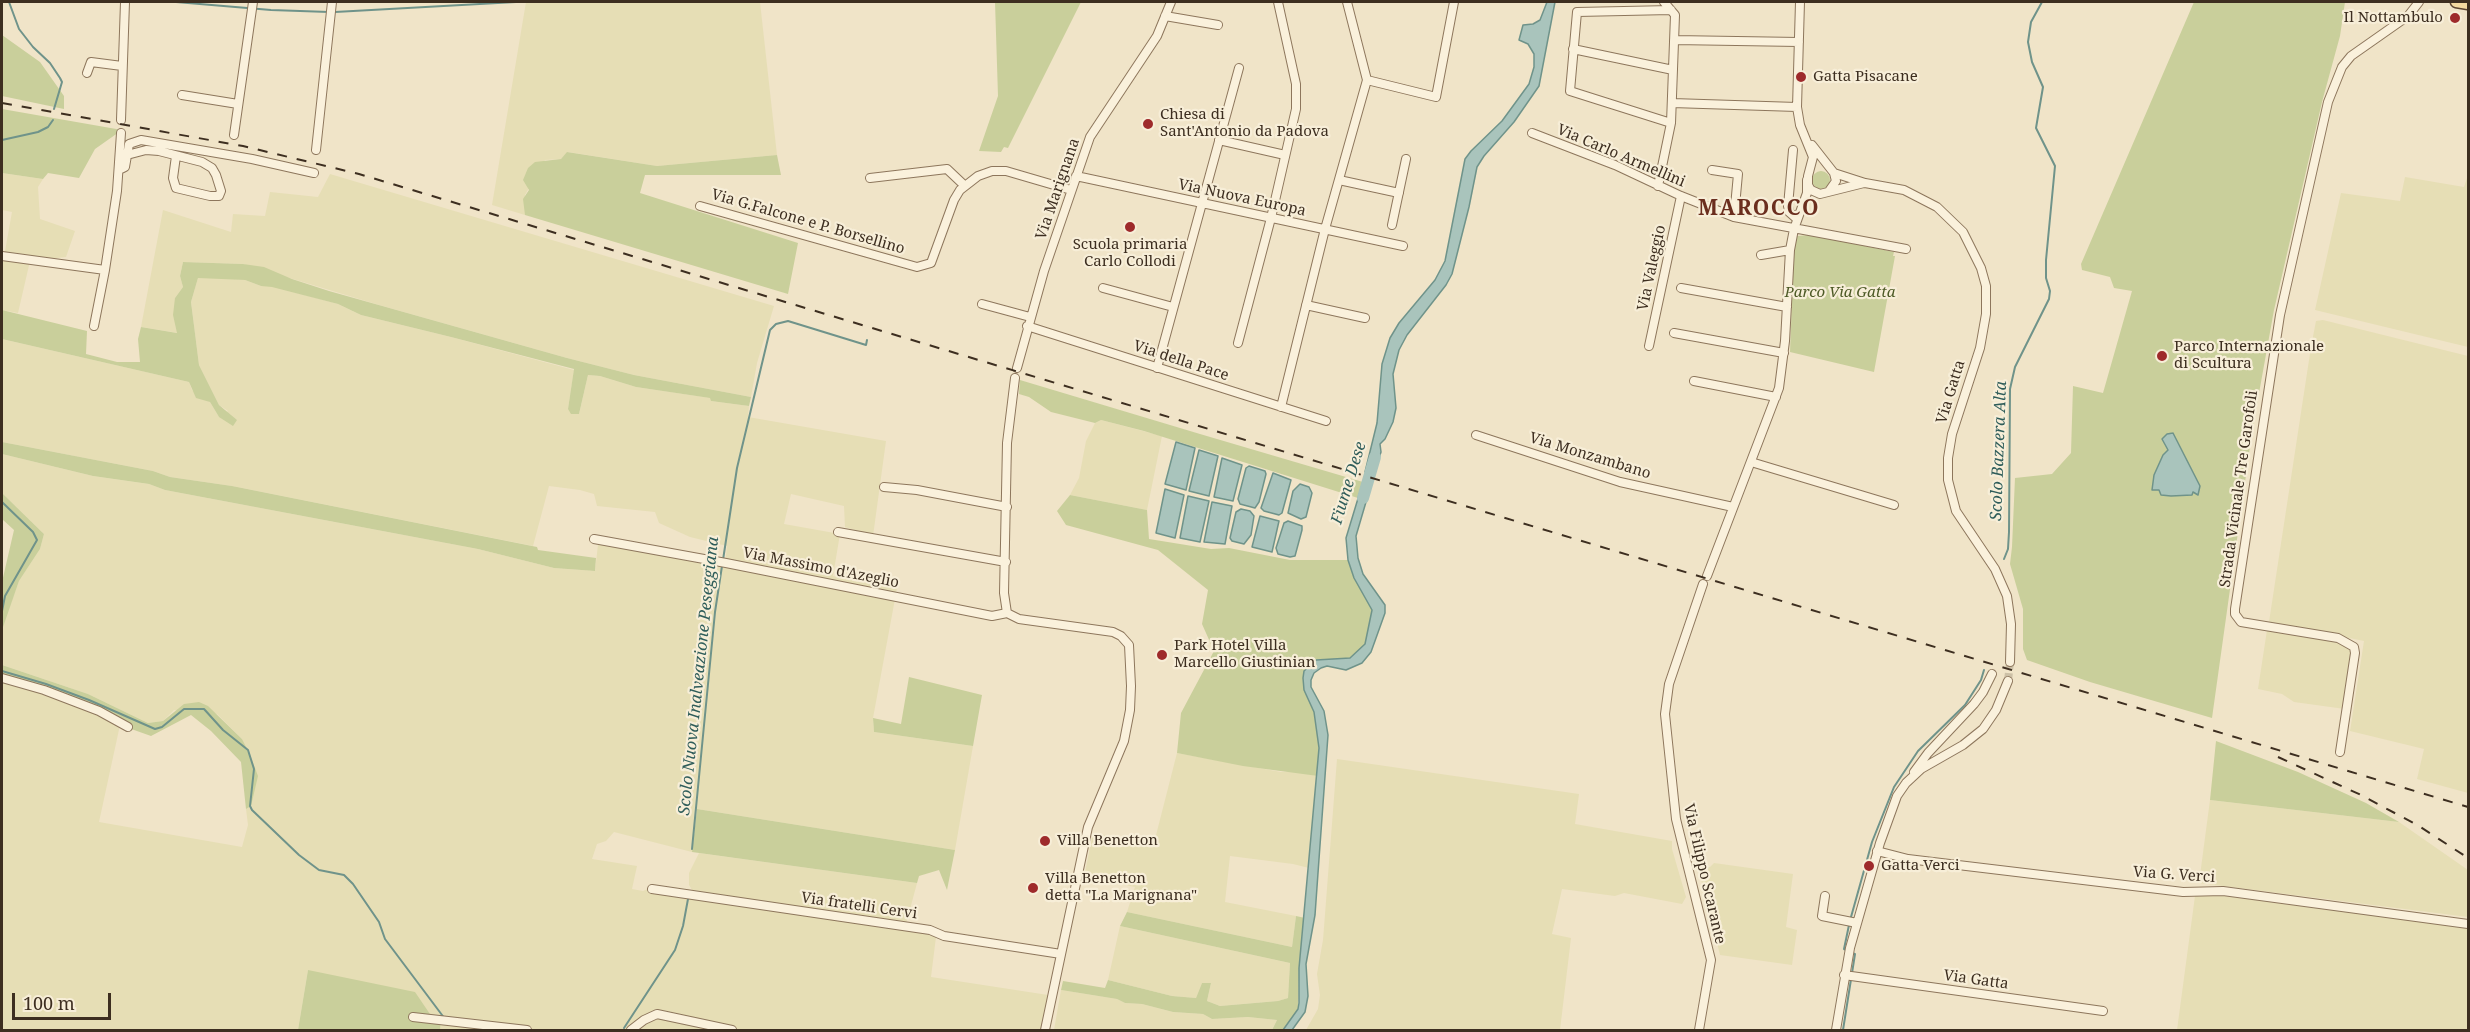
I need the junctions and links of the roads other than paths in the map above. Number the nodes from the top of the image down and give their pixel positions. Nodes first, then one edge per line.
1 (125, 2) edge
2 (1171, 2) edge
3 (1278, 2) edge
4 (1347, 2) edge
5 (1454, 2) edge
6 (1664, 2) edge
7 (1800, 2) edge
8 (2419, 2) edge
9 (2456, 2) edge
10 (2469, 4) edge
11 (252, 6) edge
12 (331, 8) edge
13 (1671, 10) junction
14 (1165, 16) junction
15 (1218, 25) dead end
16 (1674, 40) junction
17 (1799, 42) junction
18 (1573, 49) junction
19 (123, 66) junction
20 (1239, 68) dead end
21 (1673, 70) junction
22 (87, 73) dead end
23 (1367, 80) junction
24 (182, 95) dead end
25 (238, 104) junction
26 (1672, 104) junction
27 (1797, 107) junction
28 (121, 120) dead end
29 (1671, 123) junction
30 (121, 133) dead end
31 (1532, 134) dead end
32 (234, 135) dead end
33 (1219, 140) junction
34 (1808, 140) junction
35 (316, 150) dead end
36 (1793, 150) dead end
37 (127, 155) junction
38 (1285, 155) junction
39 (176, 156) junction
40 (1406, 159) dead end
41 (119, 170) junction
42 (1712, 170) dead end
43 (1833, 171) junction
44 (314, 173) dead end
45 (1076, 176) junction
46 (1808, 176) junction
47 (870, 178) dead end
48 (1339, 180) junction
49 (1865, 183) junction
50 (965, 186) junction
51 (1658, 186) junction
52 (1071, 190) junction
53 (1399, 193) junction
54 (1827, 193) junction
55 (1681, 196) junction
56 (1200, 203) junction
57 (700, 206) dead end
58 (1802, 208) junction
59 (1734, 217) junction
60 (1271, 218) junction
61 (1797, 219) junction
62 (1392, 225) dead end
63 (1794, 228) junction
64 (1325, 230) junction
65 (1403, 246) dead end
66 (1906, 249) dead end
67 (1790, 250) junction
68 (1761, 255) dead end
69 (2, 256) edge
70 (105, 270) junction
71 (1103, 288) dead end
72 (1681, 288) dead end
73 (982, 304) dead end
74 (1306, 305) junction
75 (1173, 307) junction
76 (1787, 307) junction
77 (1365, 318) dead end
78 (1030, 324) junction
79 (94, 326) dead end
80 (1674, 333) dead end
81 (1238, 344) dead end
82 (1649, 346) dead end
83 (1784, 352) junction
84 (1017, 368) dead end
85 (1157, 368) junction
86 (1015, 378) dead end
87 (1694, 381) dead end
88 (1776, 397) junction
89 (1281, 407) junction
90 (1326, 421) dead end
91 (1476, 435) dead end
92 (1751, 462) junction
93 (884, 487) dead end
94 (1894, 505) dead end
95 (1007, 507) junction
96 (1733, 507) junction
97 (838, 532) dead end
98 (594, 539) dead end
99 (1006, 562) junction
100 (1007, 613) junction
101 (2010, 662) tunnel mouth
102 (1992, 674) dead end
103 (2, 678) edge
104 (2008, 681) tunnel mouth
105 (128, 727) dead end
106 (1935, 745) junction
107 (2340, 752) dead end
108 (1943, 755) junction
109 (1912, 777) junction
110 (1877, 851) junction
111 (652, 889) dead end
112 (1825, 896) dead end
113 (1857, 923) junction
114 (2469, 924) edge
115 (1061, 954) junction
116 (1849, 976) junction
117 (2103, 1011) dead end
118 (413, 1017) dead end
119 (443, 1024) edge
120 (527, 1030) edge
121 (631, 1030) edge
122 (732, 1030) edge
123 (1045, 1030) edge
124 (1699, 1030) edge
125 (1836, 1030) edge

1 - 19 street
2 - 14 street, Via Marignana
3 - 38 street
4 - 23 street
5 - 23 street
6 - 13 street
7 - 17 street
8 - 107 street, Strada Vicinale Tre Garofoli
9 - 10 main road
11 - 25 street
12 - 35 street
13 - 16 street
13 - 18 street
14 - 15 street
14 - 45 street, Via Marignana
16 - 17 street
16 - 21 street
17 - 27 street
18 - 21 street
18 - 29 street
19 - 22 street
19 - 28 street
20 - 33 street
21 - 26 street
23 - 48 street
24 - 25 street
25 - 32 street
26 - 27 street
26 - 29 street
27 - 34 street
29 - 51 street
30 - 41 street
31 - 51 street, Via Carlo Armellini
33 - 38 street
33 - 56 street
34 - 43 street
34 - 46 street
36 - 61 street
37 - 39 street
37 - 41 street
37 - 44 street
38 - 60 street
39 - 39 street
40 - 53 street
41 - 70 street
42 - 59 street
43 - 46 street, Via Gatta
43 - 49 street, Via Gatta
43 - 54 street
45 - 52 street, Via Marignana
45 - 56 street, Via Nuova Europa
46 - 54 street
46 - 58 street, Via Filippo Scarante
47 - 50 street
48 - 53 street
48 - 64 street
49 - 54 street, Via Gatta
49 - 101 street, Via Gatta
50 - 52 street, Via G.Falcone e P. Borsellino
50 - 57 street, Via G.Falcone e P. Borsellino
51 - 55 street, Via Carlo Armellini
52 - 78 street, Via Marignana
53 - 62 street
54 - 58 street
55 - 59 street, Via Carlo Armellini
55 - 82 street, Via Valeggio
56 - 60 street, Via Nuova Europa
56 - 75 street
58 - 61 street, Via Filippo Scarante
59 - 63 street, Via Carlo Armellini
60 - 64 street, Via Nuova Europa
60 - 81 street
61 - 63 street, Via Filippo Scarante
63 - 66 street
63 - 67 street, Via Filippo Scarante
64 - 65 street, Via Nuova Europa
64 - 74 street
67 - 68 street
67 - 76 street, Via Filippo Scarante
69 - 70 street
70 - 79 street
71 - 75 street
72 - 76 street
73 - 78 street
74 - 77 street
74 - 89 street
75 - 85 street
76 - 83 street, Via Filippo Scarante
78 - 84 street, Via Marignana
78 - 85 street, Via della Pace
80 - 83 street
83 - 88 street, Via Filippo Scarante
85 - 89 street, Via della Pace
86 - 95 street
87 - 88 street
88 - 92 street, Via Filippo Scarante
89 - 90 street, Via della Pace
91 - 96 street, Via Monzambano
92 - 94 street
92 - 96 street, Via Filippo Scarante
93 - 95 street
95 - 99 street
96 - 124 street, Via Filippo Scarante
97 - 99 street
98 - 100 street, Via Massimo d'Azeglio
99 - 100 street
100 - 115 street
102 - 106 street
103 - 105 street
104 - 108 street
106 - 108 street
106 - 109 street
108 - 109 street
109 - 110 street
110 - 113 street
110 - 114 street, Via G. Verci
111 - 115 street, Via fratelli Cervi
112 - 113 street
113 - 116 street
115 - 123 street
116 - 117 street, Via Gatta
116 - 125 street
118 - 119 street
119 - 120 street
121 - 122 street

